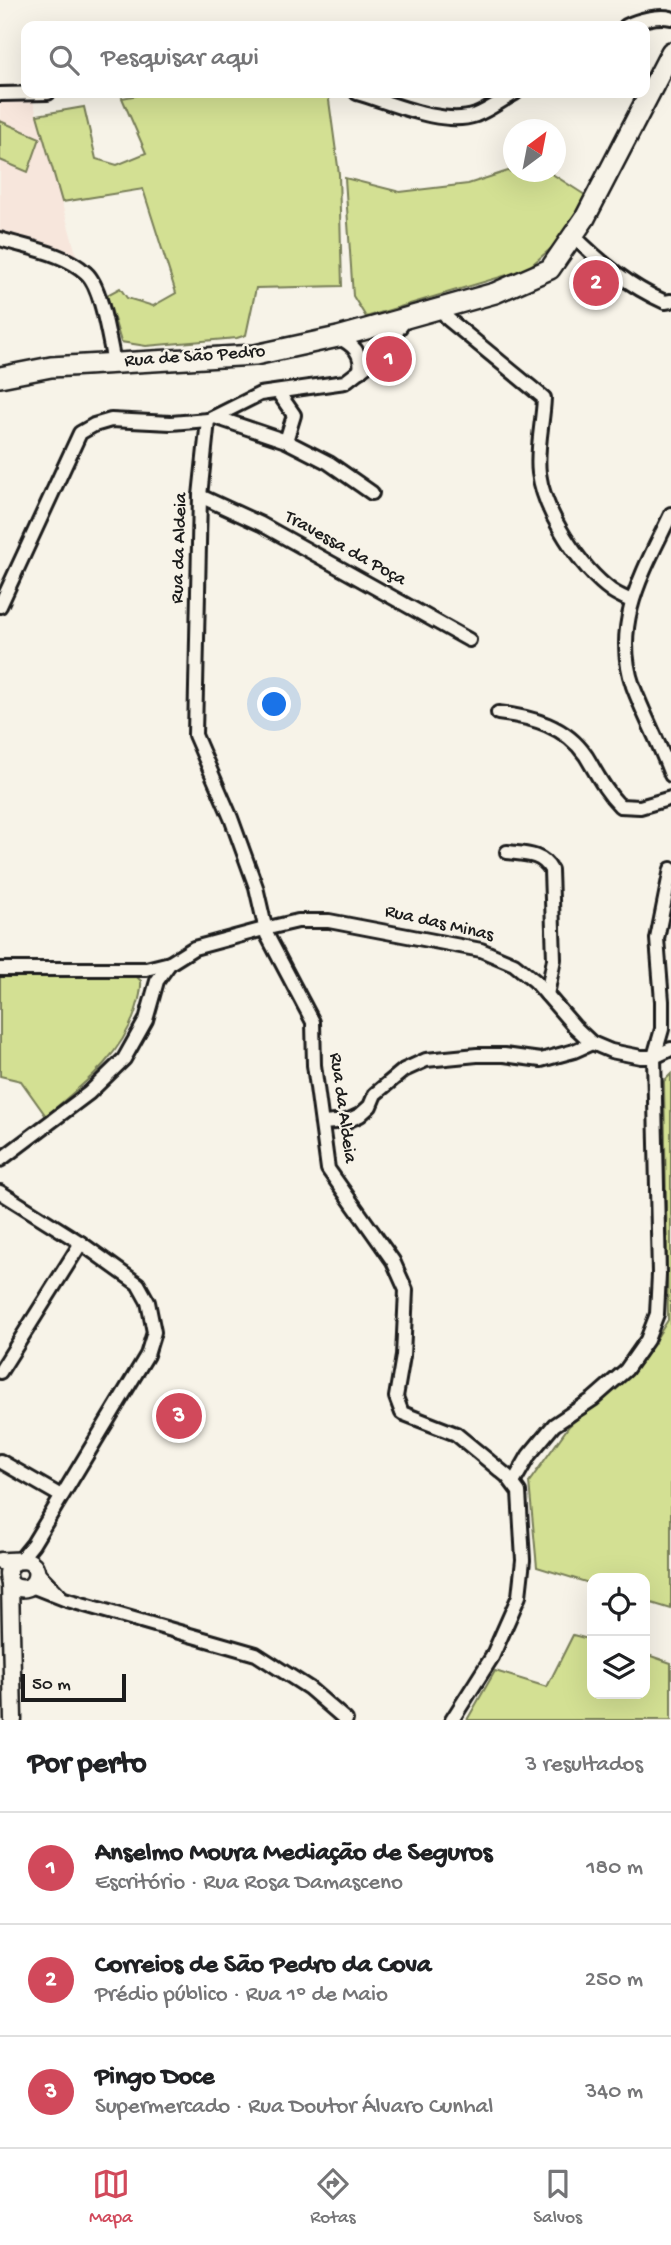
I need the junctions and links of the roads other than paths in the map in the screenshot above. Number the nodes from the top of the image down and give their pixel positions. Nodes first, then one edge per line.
1 (671, 18) edge
2 (640, 21) edge
3 (671, 52) edge
4 (650, 93) edge
5 (0, 94) edge
6 (21, 94) edge
7 (374, 98) edge
8 (505, 98) edge
9 (647, 98) edge
10 (573, 235) junction
11 (0, 239) edge
12 (671, 301) edge
13 (440, 308) junction
14 (409, 316) junction
15 (338, 337) junction
16 (114, 362) junction
17 (360, 371) junction
18 (0, 377) edge
19 (278, 392) junction
20 (211, 418) junction
21 (286, 442) junction
22 (372, 493) dead end
23 (200, 496) junction
24 (671, 513) edge
25 (631, 601) junction
26 (0, 606) edge
27 (469, 640) dead end
28 (498, 713) dead end
29 (671, 775) edge
30 (671, 798) edge
31 (507, 852) dead end
32 (671, 869) edge
33 (264, 929) junction
34 (170, 963) junction
35 (0, 969) edge
36 (547, 995) junction
37 (592, 1043) junction
38 (671, 1049) edge
39 (654, 1056) junction
40 (323, 1123) junction
41 (0, 1160) edge
42 (0, 1192) edge
43 (80, 1242) junction
44 (0, 1372) edge
45 (0, 1461) edge
46 (513, 1483) junction
47 (61, 1496) junction
48 (18, 1573) edge
49 (13, 1720) edge
50 (346, 1720) edge
51 (452, 1720) edge

1 - 2 street
3 - 4 main road, Rua de São Pedro
5 - 6 street
7 - 8 street
9 - 10 main road, Rua de São Pedro
10 - 12 street
10 - 13 main road, Rua de São Pedro
11 - 16 street
13 - 14 main road, Rua de São Pedro
13 - 25 street
14 - 15 main road, Rua de São Pedro
14 - 17 street
15 - 16 main road, Rua de São Pedro
15 - 17 street
16 - 18 main road, Rua de São Pedro
17 - 19 street
19 - 20 street
19 - 21 street
20 - 21 street
20 - 23 street, Rua da Aldeia
20 - 26 street
21 - 22 street
23 - 27 street, Travessa da Poça
23 - 33 street, Rua da Aldeia
24 - 25 street
25 - 29 street
28 - 30 street
31 - 36 street
32 - 39 street
33 - 34 street, Rua das Minas
33 - 36 street, Rua das Minas
33 - 40 street, Rua da Aldeia
34 - 35 street
34 - 41 street
36 - 37 street, Rua das Minas
37 - 39 street, Rua das Minas
37 - 40 street
38 - 39 street
39 - 46 street
40 - 46 street, Rua da Aldeia
42 - 43 street
43 - 44 street
43 - 47 street
45 - 47 street
46 - 51 street
47 - 48 street
48 - 49 street
48 - 50 street

